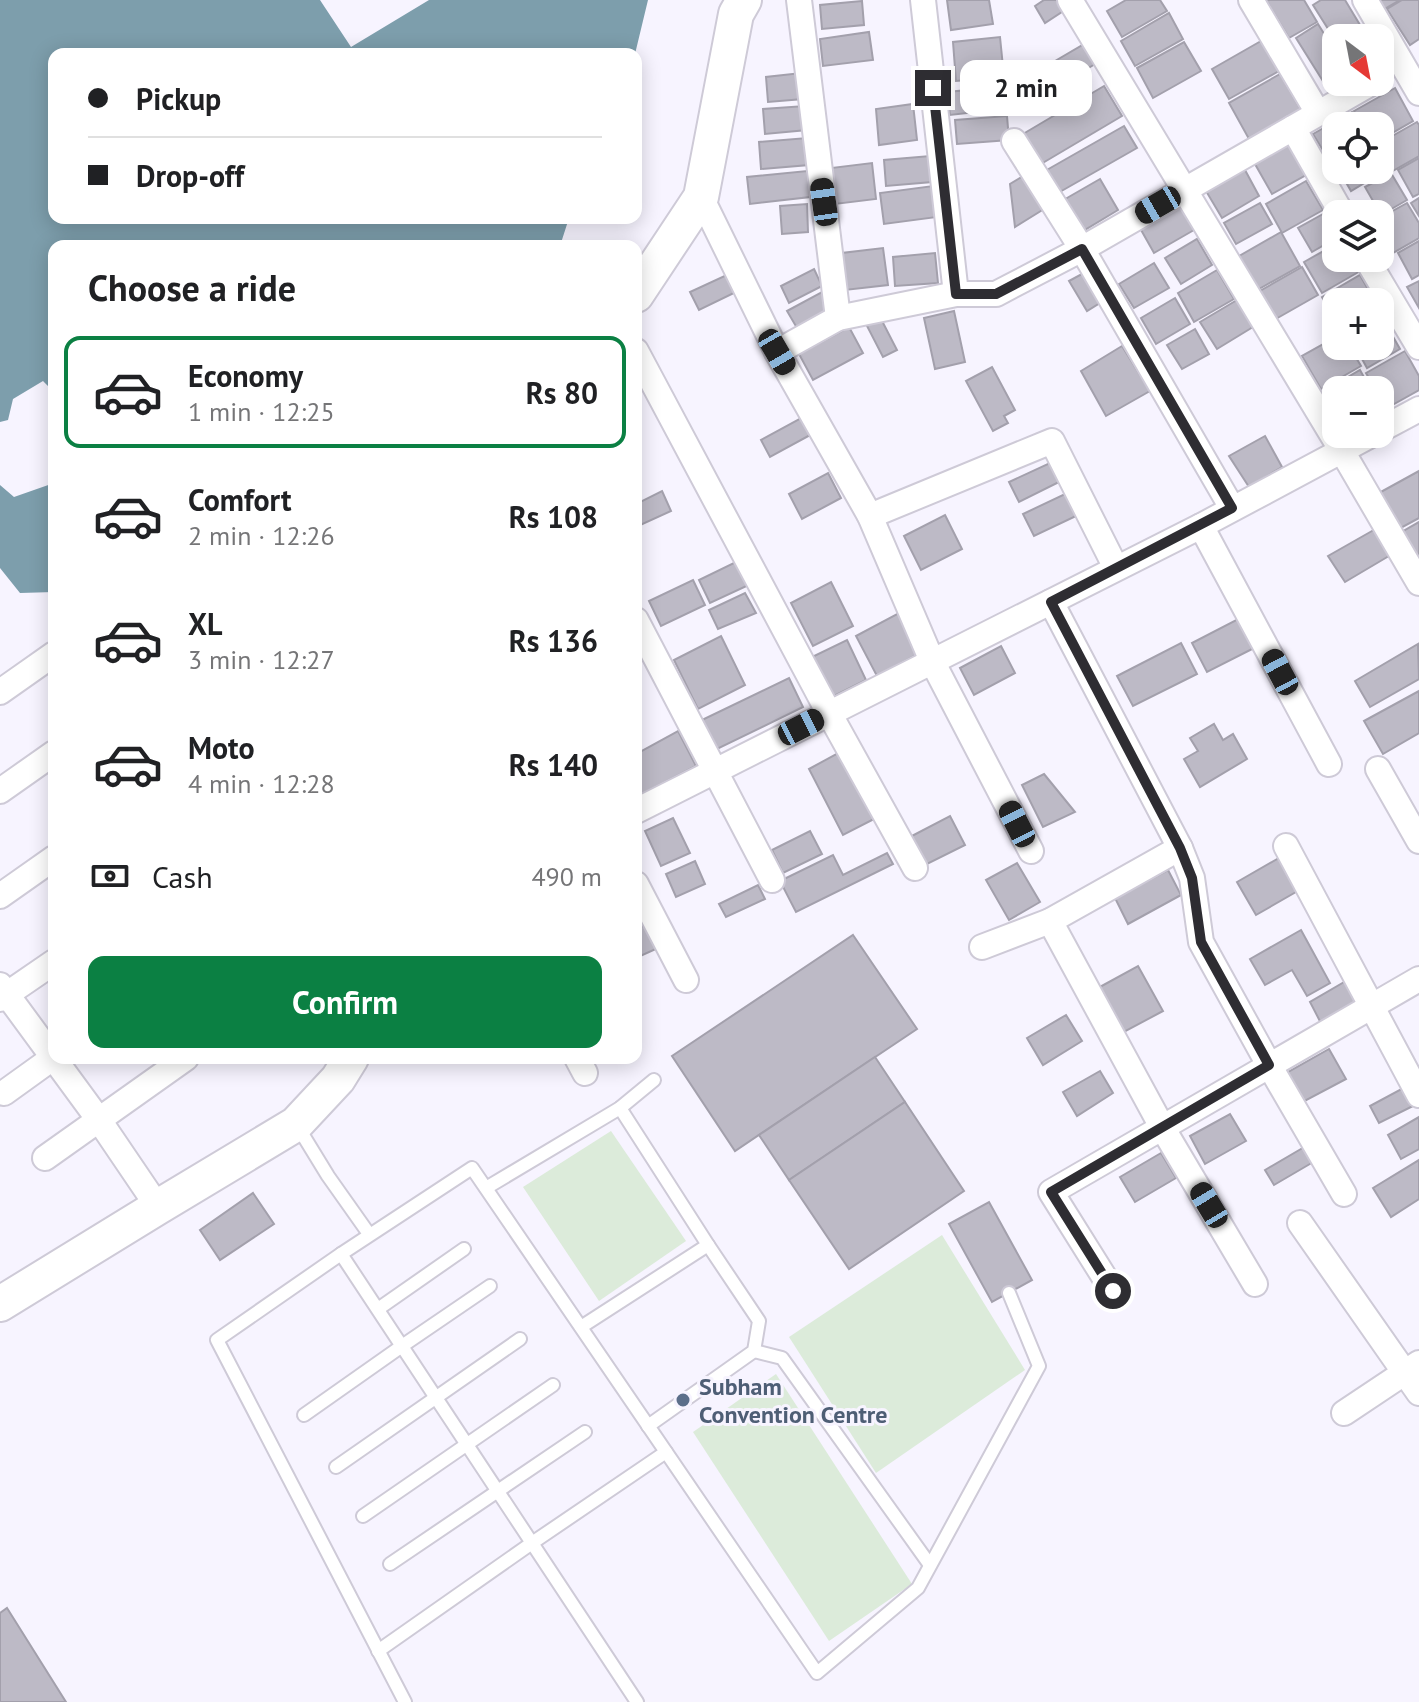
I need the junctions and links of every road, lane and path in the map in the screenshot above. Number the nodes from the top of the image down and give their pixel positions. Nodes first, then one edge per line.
1 (744, 0) edge
2 (799, 0) edge
3 (923, 0) edge
4 (1070, 0) edge
5 (1251, 0) edge
6 (1365, 0) edge
7 (1411, 60) edge
8 (1419, 93) edge
9 (1348, 96) edge
10 (1318, 113) junction
11 (1293, 128) junction
12 (1014, 141) dead end
13 (1183, 190) junction
14 (701, 197) junction
15 (1334, 200) edge
16 (1082, 249) junction
17 (1374, 272) edge
18 (642, 286) edge
19 (956, 294) junction
20 (838, 318) junction
21 (1419, 347) edge
22 (777, 352) junction
23 (642, 362) edge
24 (1419, 409) edge
25 (1394, 422) edge
26 (1347, 448) edge
27 (1342, 451) junction
28 (1232, 508) junction
29 (870, 516) junction
30 (1201, 526) junction
31 (1116, 568) junction
32 (1419, 583) edge
33 (1051, 602) junction
34 (642, 631) edge
35 (48, 658) edge
36 (932, 661) junction
37 (0, 692) edge
38 (829, 713) junction
39 (48, 757) edge
40 (1329, 764) dead end
41 (1378, 769) dead end
42 (715, 771) junction
43 (0, 791) edge
44 (642, 808) edge
45 (1419, 841) edge
46 (1286, 846) dead end
47 (1180, 848) junction
48 (1031, 851) dead end
49 (48, 862) edge
50 (915, 868) dead end
51 (772, 880) dead end
52 (0, 896) edge
53 (642, 896) edge
54 (1050, 921) junction
55 (982, 947) dead end
56 (48, 966) edge
57 (1419, 979) edge
58 (686, 980) dead end
59 (2, 993) edge
60 (1372, 1006) junction
61 (48, 1050) edge
62 (48, 1062) edge
63 (58, 1064) edge
64 (178, 1064) edge
65 (337, 1065) edge
66 (1269, 1065) junction
67 (654, 1080) dead end
68 (4, 1093) dead end
69 (1419, 1095) edge
70 (620, 1108) junction
71 (99, 1120) junction
72 (296, 1124) junction
73 (1162, 1127) junction
74 (45, 1158) dead end
75 (486, 1188) junction
76 (1344, 1194) dead end
77 (158, 1207) junction
78 (1300, 1223) dead end
79 (369, 1234) junction
80 (708, 1245) junction
81 (464, 1249) dead end
82 (341, 1254) junction
83 (1255, 1284) dead end
84 (490, 1286) dead end
85 (1113, 1291) dead end
86 (1009, 1293) dead end
87 (0, 1304) edge
88 (378, 1309) junction
89 (581, 1327) junction
90 (520, 1339) dead end
91 (402, 1346) junction
92 (754, 1351) junction
93 (1412, 1368) edge
94 (553, 1385) dead end
95 (1419, 1393) edge
96 (435, 1397) junction
97 (1344, 1413) dead end
98 (304, 1415) dead end
99 (648, 1426) junction
100 (585, 1432) dead end
101 (466, 1443) junction
102 (666, 1452) junction
103 (336, 1467) dead end
104 (498, 1492) junction
105 (363, 1516) dead end
106 (532, 1543) junction
107 (390, 1564) dead end
108 (930, 1565) junction
109 (378, 1651) junction
110 (405, 1702) edge
111 (637, 1702) edge

1 - 14 street
2 - 20 street
3 - 19 street
4 - 13 street
5 - 10 street
6 - 7 street
7 - 8 street
9 - 10 street
10 - 11 street
11 - 13 street
11 - 15 street
12 - 16 street
13 - 16 street
13 - 27 street
14 - 18 street
14 - 22 street
16 - 19 street
16 - 28 street
17 - 21 street
19 - 20 street
20 - 22 street
22 - 29 street
23 - 38 street
24 - 25 street
26 - 27 street
27 - 28 street
27 - 32 street
28 - 30 street
29 - 31 street
29 - 36 street
30 - 31 street
30 - 40 street
31 - 33 street
33 - 36 street
33 - 47 street
34 - 42 street
35 - 37 street
36 - 38 street
36 - 48 street
38 - 42 street
38 - 50 street
39 - 43 street
41 - 45 street
42 - 44 street
42 - 51 street
46 - 60 street
47 - 54 street
47 - 66 street
49 - 52 street
53 - 58 street
54 - 55 street
54 - 73 street
56 - 59 street
57 - 60 street
59 - 61 street
60 - 66 street
60 - 69 street
62 - 68 street
63 - 71 street
64 - 71 street
65 - 72 street
66 - 73 street
66 - 76 street
67 - 70 lane
70 - 75 lane
70 - 80 lane
71 - 74 street
71 - 77 street
72 - 77 street
72 - 79 lane
73 - 83 street
73 - 85 street
75 - 79 lane
75 - 89 lane
77 - 87 street
78 - 93 street
79 - 82 lane
80 - 89 lane
80 - 92 lane
81 - 88 lane
82 - 88 lane
82 - 109 lane
84 - 91 lane
86 - 108 lane
88 - 91 lane
89 - 99 lane
90 - 96 lane
91 - 96 lane
91 - 98 lane
92 - 99 lane
92 - 108 lane
93 - 95 street
93 - 97 street
94 - 101 lane
96 - 101 lane
96 - 103 lane
99 - 102 lane
100 - 104 lane
101 - 104 lane
101 - 105 lane
102 - 106 lane
102 - 108 lane
104 - 106 lane
104 - 107 lane
106 - 109 lane
106 - 111 lane
109 - 110 lane

